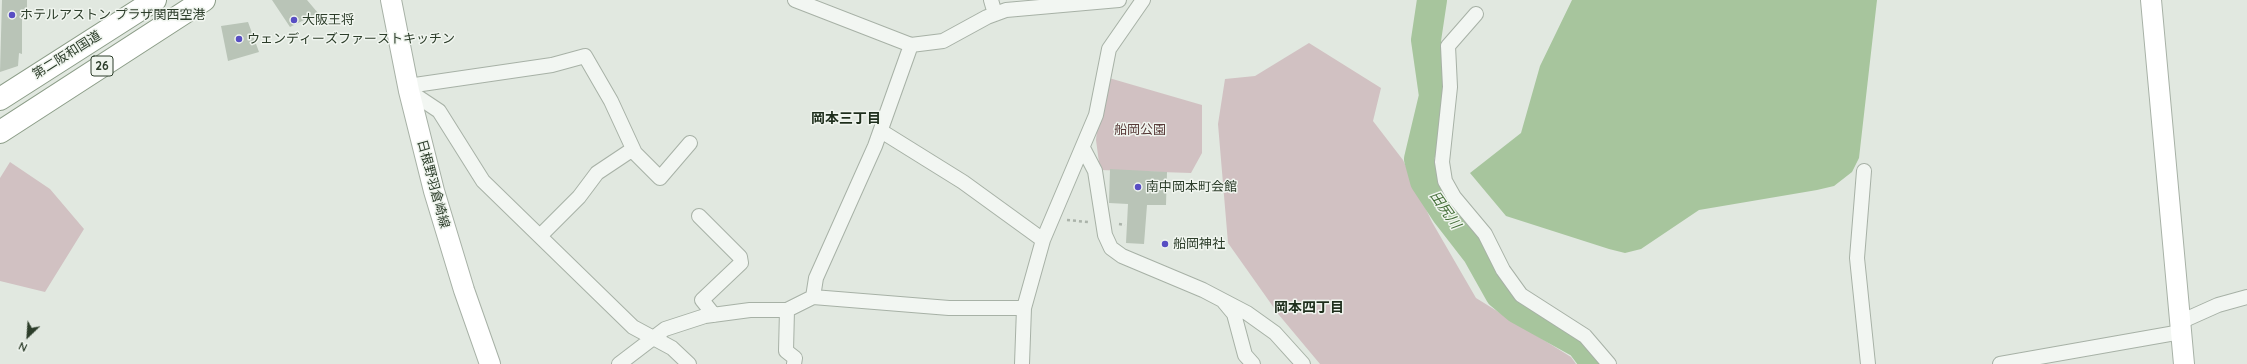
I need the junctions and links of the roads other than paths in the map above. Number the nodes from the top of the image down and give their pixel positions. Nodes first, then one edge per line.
1 (155, 0) edge
2 (204, 0) edge
3 (391, 0) edge
4 (795, 0) edge
5 (991, 0) edge
6 (1119, 0) edge
7 (1143, 0) edge
8 (2151, 0) edge
9 (995, 14) junction
10 (1476, 14) dead end
11 (911, 45) junction
12 (408, 88) junction
13 (0, 99) edge
14 (880, 131) junction
15 (0, 132) edge
16 (690, 143) dead end
17 (1083, 148) junction
18 (633, 149) junction
19 (1864, 171) dead end
20 (699, 216) dead end
21 (540, 236) junction
22 (1043, 240) junction
23 (813, 297) junction
24 (2247, 297) edge
25 (1223, 300) junction
26 (1024, 308) junction
27 (787, 310) junction
28 (714, 315) junction
29 (2180, 327) junction
30 (653, 338) junction
31 (1247, 361) edge
32 (490, 364) edge
33 (620, 364) edge
34 (689, 364) edge
35 (794, 364) edge
36 (1022, 364) edge
37 (1303, 364) edge
38 (1609, 364) edge
39 (1868, 364) edge
40 (2000, 364) edge
41 (2184, 364) edge

1 - 13 highway, 第二阪和国道 / 26
2 - 15 highway, 26
3 - 12 main road, 日根野羽倉崎線
4 - 11 street
5 - 9 street
6 - 9 street
7 - 17 street
8 - 29 main road
9 - 11 street
10 - 38 street
11 - 14 street
12 - 18 street
12 - 21 street
12 - 32 main road, 日根野羽倉崎線
14 - 22 street
14 - 23 street
16 - 18 street
17 - 22 street
17 - 25 street
18 - 21 street
19 - 39 street
20 - 28 street
21 - 30 street
22 - 26 street
23 - 26 street
23 - 27 street
24 - 29 street
25 - 31 street
25 - 37 street
26 - 36 street
27 - 28 street
27 - 35 street
28 - 30 street
29 - 40 street
29 - 41 main road
30 - 33 street
30 - 34 street

